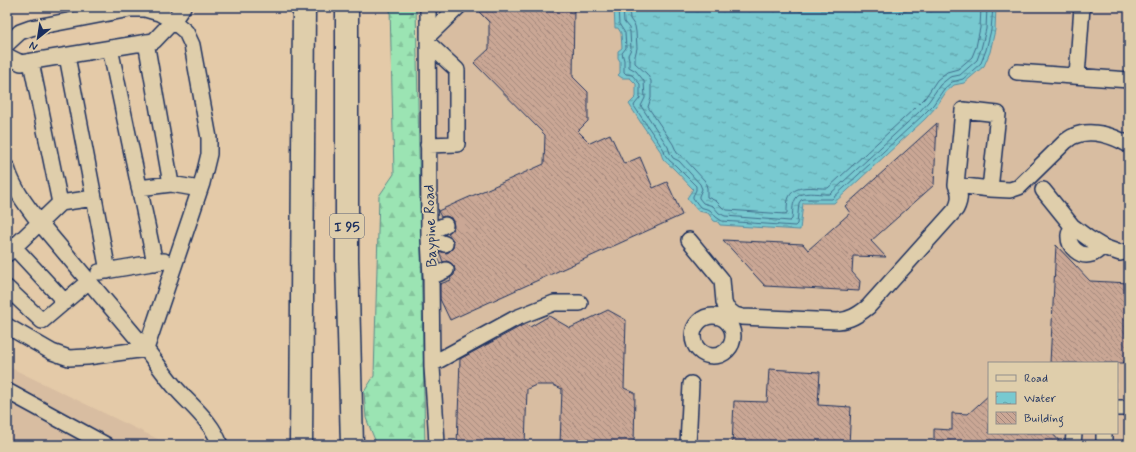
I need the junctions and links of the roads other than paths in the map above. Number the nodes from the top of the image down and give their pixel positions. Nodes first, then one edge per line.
1 (183, 7) edge
2 (304, 7) edge
3 (347, 7) edge
4 (428, 7) edge
5 (458, 7) edge
6 (1082, 7) edge
7 (173, 21) junction
8 (428, 39) junction
9 (146, 42) junction
10 (7, 44) edge
11 (110, 48) junction
12 (7, 56) edge
13 (66, 56) junction
14 (31, 62) junction
15 (1017, 72) dead end
16 (1077, 76) junction
17 (1129, 80) edge
18 (428, 145) junction
19 (1129, 145) edge
20 (7, 168) edge
21 (171, 184) junction
22 (956, 186) junction
23 (139, 188) junction
24 (200, 189) junction
25 (990, 189) junction
26 (1043, 190) dead end
27 (94, 198) junction
28 (60, 203) junction
29 (39, 222) junction
30 (445, 225) dead end
31 (429, 235) junction
32 (689, 240) dead end
33 (10, 250) edge
34 (1129, 251) edge
35 (176, 259) junction
36 (439, 262) junction
37 (155, 263) junction
38 (108, 271) junction
39 (86, 278) junction
40 (7, 288) edge
41 (65, 302) junction
42 (580, 303) dead end
43 (7, 326) edge
44 (146, 348) junction
45 (432, 364) junction
46 (691, 384) dead end
47 (7, 391) edge
48 (1118, 408) edge
49 (1129, 408) edge
50 (1074, 434) edge
51 (1104, 434) edge
52 (106, 445) edge
53 (220, 445) edge
54 (301, 445) edge
55 (352, 445) edge
56 (437, 445) edge
57 (688, 445) edge
58 (1073, 445) edge
59 (1104, 445) edge

1 - 7 street
2 - 54 highway
3 - 55 highway, I 95
4 - 8 street, Baypine Road
5 - 8 street
6 - 16 street
7 - 9 street
7 - 10 street
7 - 24 street
8 - 18 street, Baypine Road
8 - 18 street
9 - 11 street
9 - 21 street
11 - 13 street
11 - 23 street
12 - 14 street
13 - 14 street
13 - 27 street
14 - 28 street
15 - 16 street
16 - 17 street
18 - 31 street, Baypine Road
19 - 25 street
20 - 29 street
21 - 23 street
21 - 24 street
22 - 25 street
22 - 25 street
22 - 32 street
23 - 37 street
24 - 35 street
26 - 34 street
27 - 28 street
27 - 38 street
28 - 29 street
29 - 33 street
29 - 39 street
30 - 31 street
31 - 36 street, Baypine Road
31 - 36 street
33 - 41 street
35 - 37 street
35 - 44 street
36 - 45 street, Baypine Road
37 - 38 street
38 - 39 street
39 - 41 street
39 - 44 street
40 - 41 street
42 - 45 street
43 - 44 street
44 - 53 street
45 - 56 street, Baypine Road
46 - 57 street
47 - 52 street
48 - 49 street
50 - 58 street
51 - 59 street

